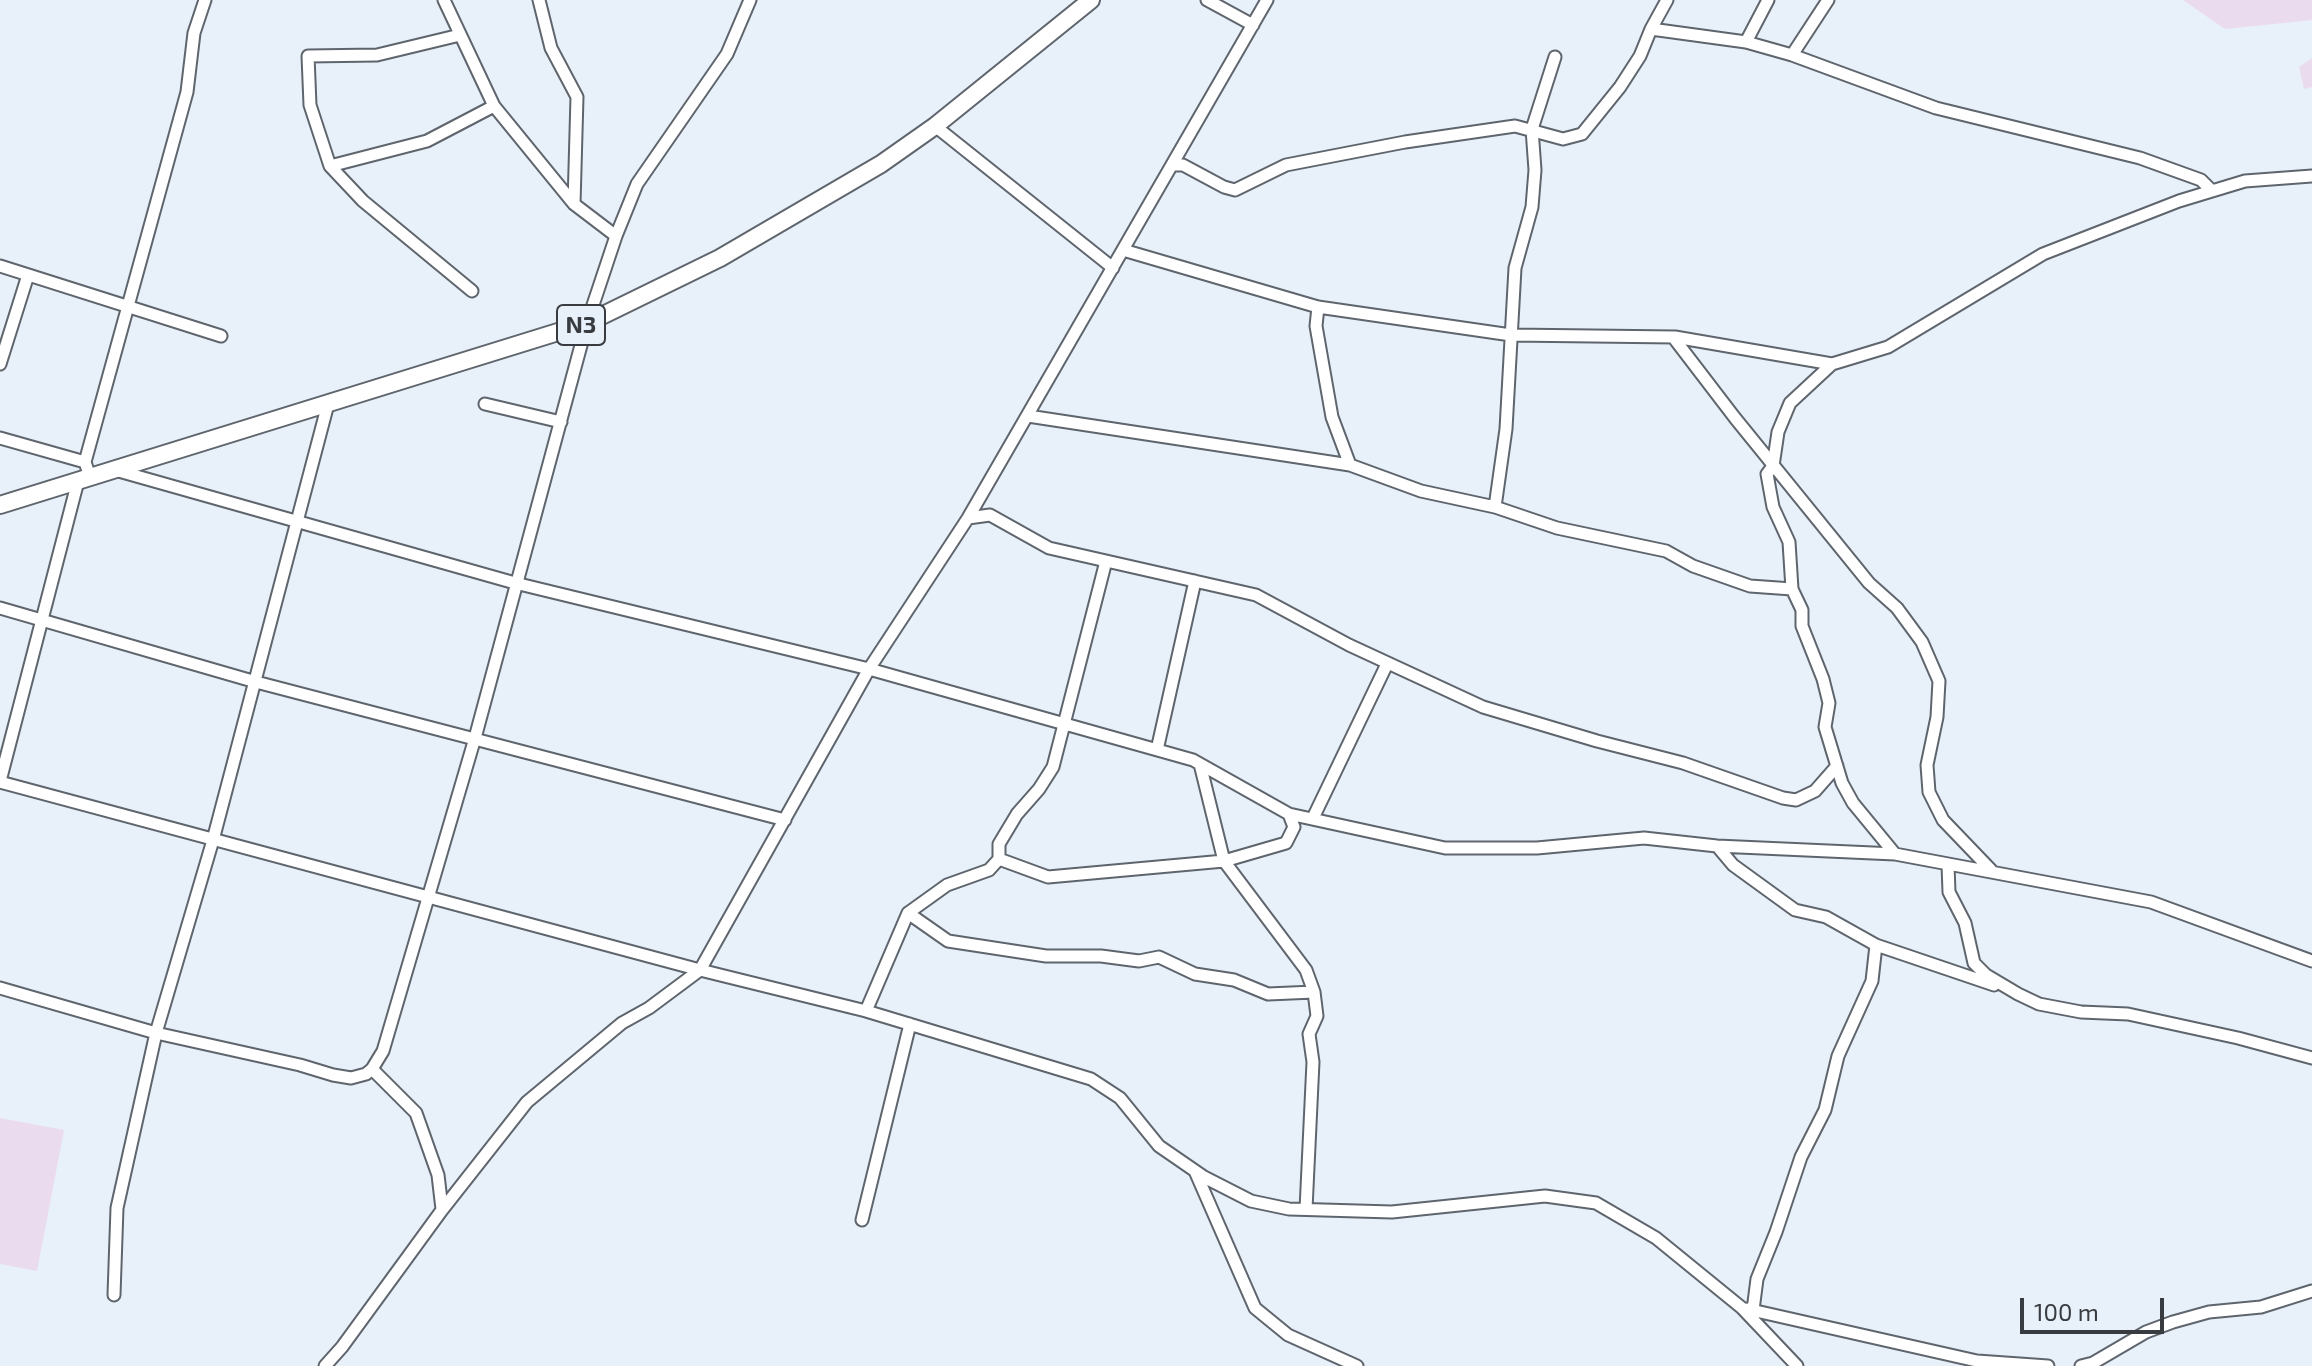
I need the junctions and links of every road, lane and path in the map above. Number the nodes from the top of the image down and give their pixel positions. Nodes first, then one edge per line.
1 (205, 0) edge
2 (444, 0) edge
3 (539, 0) edge
4 (750, 0) edge
5 (1091, 0) edge
6 (1207, 0) edge
7 (1267, 0) edge
8 (1667, 0) edge
9 (1768, 0) edge
10 (1828, 0) edge
11 (1074, 6) edge
12 (1253, 25) junction
13 (1651, 29) junction
14 (460, 35) junction
15 (1746, 42) junction
16 (1792, 55) junction
17 (1555, 57) dead end
18 (494, 106) junction
19 (935, 126) junction
20 (1532, 129) junction
21 (1173, 165) junction
22 (330, 166) junction
23 (2312, 176) edge
24 (2212, 191) junction
25 (574, 204) junction
26 (616, 236) junction
27 (1123, 250) junction
28 (0, 266) edge
29 (1113, 268) junction
30 (28, 275) junction
31 (472, 291) dead end
32 (128, 306) junction
33 (1318, 307) junction
34 (587, 323) junction
35 (1511, 335) junction
36 (221, 336) dead end
37 (1673, 337) junction
38 (0, 364) edge
39 (1832, 364) junction
40 (328, 404) junction
41 (485, 404) dead end
42 (1028, 416) junction
43 (561, 422) junction
44 (0, 438) edge
45 (1350, 465) junction
46 (1773, 466) junction
47 (115, 470) junction
48 (84, 473) junction
49 (0, 505) edge
50 (1495, 507) junction
51 (968, 518) junction
52 (296, 520) junction
53 (1106, 561) junction
54 (1195, 581) junction
55 (515, 583) junction
56 (1792, 589) junction
57 (0, 608) edge
58 (41, 620) junction
59 (1387, 664) junction
60 (869, 669) junction
61 (256, 682) junction
62 (1065, 726) junction
63 (475, 738) junction
64 (1157, 750) junction
65 (1200, 764) junction
66 (1837, 766) junction
67 (0, 781) edge
68 (1289, 814) junction
69 (1313, 818) junction
70 (785, 820) junction
71 (213, 840) junction
72 (1717, 846) junction
73 (1895, 854) junction
74 (999, 859) junction
75 (1224, 861) junction
76 (1948, 865) junction
77 (1991, 870) junction
78 (427, 898) junction
79 (908, 913) junction
80 (1876, 945) junction
81 (2312, 961) edge
82 (700, 970) junction
83 (0, 988) edge
84 (1314, 992) junction
85 (2018, 994) junction
86 (866, 1011) junction
87 (910, 1024) junction
88 (156, 1033) junction
89 (2312, 1058) edge
90 (372, 1069) junction
91 (1195, 1171) junction
92 (1306, 1209) junction
93 (442, 1210) junction
94 (862, 1220) dead end
95 (2312, 1291) edge
96 (114, 1295) dead end
97 (1748, 1309) junction
98 (325, 1366) edge
99 (1357, 1366) edge
100 (1797, 1366) edge
101 (2048, 1366) edge
102 (2081, 1366) edge

1 - 32 street
2 - 14 street
3 - 25 street
4 - 26 street
5 - 11 highway, N3
6 - 12 street
7 - 12 street
8 - 13 street
9 - 15 street
10 - 16 street
11 - 19 highway, N3
12 - 21 street
13 - 15 street
13 - 20 street
14 - 18 street
14 - 22 street
15 - 16 street
16 - 24 street
17 - 20 street
18 - 22 street
18 - 25 street
19 - 29 street
19 - 34 highway, N3
20 - 21 street
20 - 35 street
21 - 27 street
22 - 31 street
23 - 24 street
24 - 39 street
25 - 26 street
26 - 34 street
27 - 29 street
27 - 33 street
28 - 30 street
29 - 42 street
30 - 32 street
30 - 38 street
32 - 36 street
32 - 48 street
33 - 35 street
33 - 45 street
34 - 40 highway, N3
34 - 43 street
35 - 37 street
35 - 50 street
37 - 39 street
37 - 46 street
39 - 46 street
40 - 47 highway, N3
40 - 52 street
41 - 43 street
42 - 45 street
42 - 51 street
43 - 55 street
44 - 48 street
45 - 50 street
46 - 56 street
46 - 77 street
47 - 48 highway, N3
47 - 52 street
48 - 49 highway, N3
48 - 58 street
50 - 56 street
51 - 53 street
51 - 60 street
52 - 55 street
52 - 61 street
53 - 54 street
53 - 62 street
54 - 59 street
54 - 64 street
55 - 60 street
55 - 63 street
56 - 66 street
57 - 58 street
58 - 61 street
58 - 67 street
59 - 66 street
59 - 69 street
60 - 62 street
60 - 70 street
61 - 63 street
61 - 71 street
62 - 64 street
62 - 74 street
63 - 70 street
63 - 78 street
64 - 65 street
65 - 68 street
65 - 75 street
66 - 73 street
67 - 71 street
68 - 69 street
68 - 75 street
69 - 72 street
70 - 82 street
71 - 78 street
71 - 88 street
72 - 73 street
72 - 80 street
73 - 76 street
74 - 75 street
74 - 79 street
75 - 84 street
76 - 77 street
76 - 85 street
77 - 81 street
78 - 82 street
78 - 90 street
79 - 84 street
79 - 86 street
80 - 85 street
80 - 97 street
82 - 86 street
82 - 93 street
83 - 88 street
84 - 92 street
85 - 89 street
86 - 87 street
87 - 91 street
87 - 94 street
88 - 90 street
88 - 96 street
90 - 93 street
91 - 92 street
91 - 99 street
92 - 97 street
93 - 98 street
95 - 102 street
97 - 100 street
97 - 101 street

